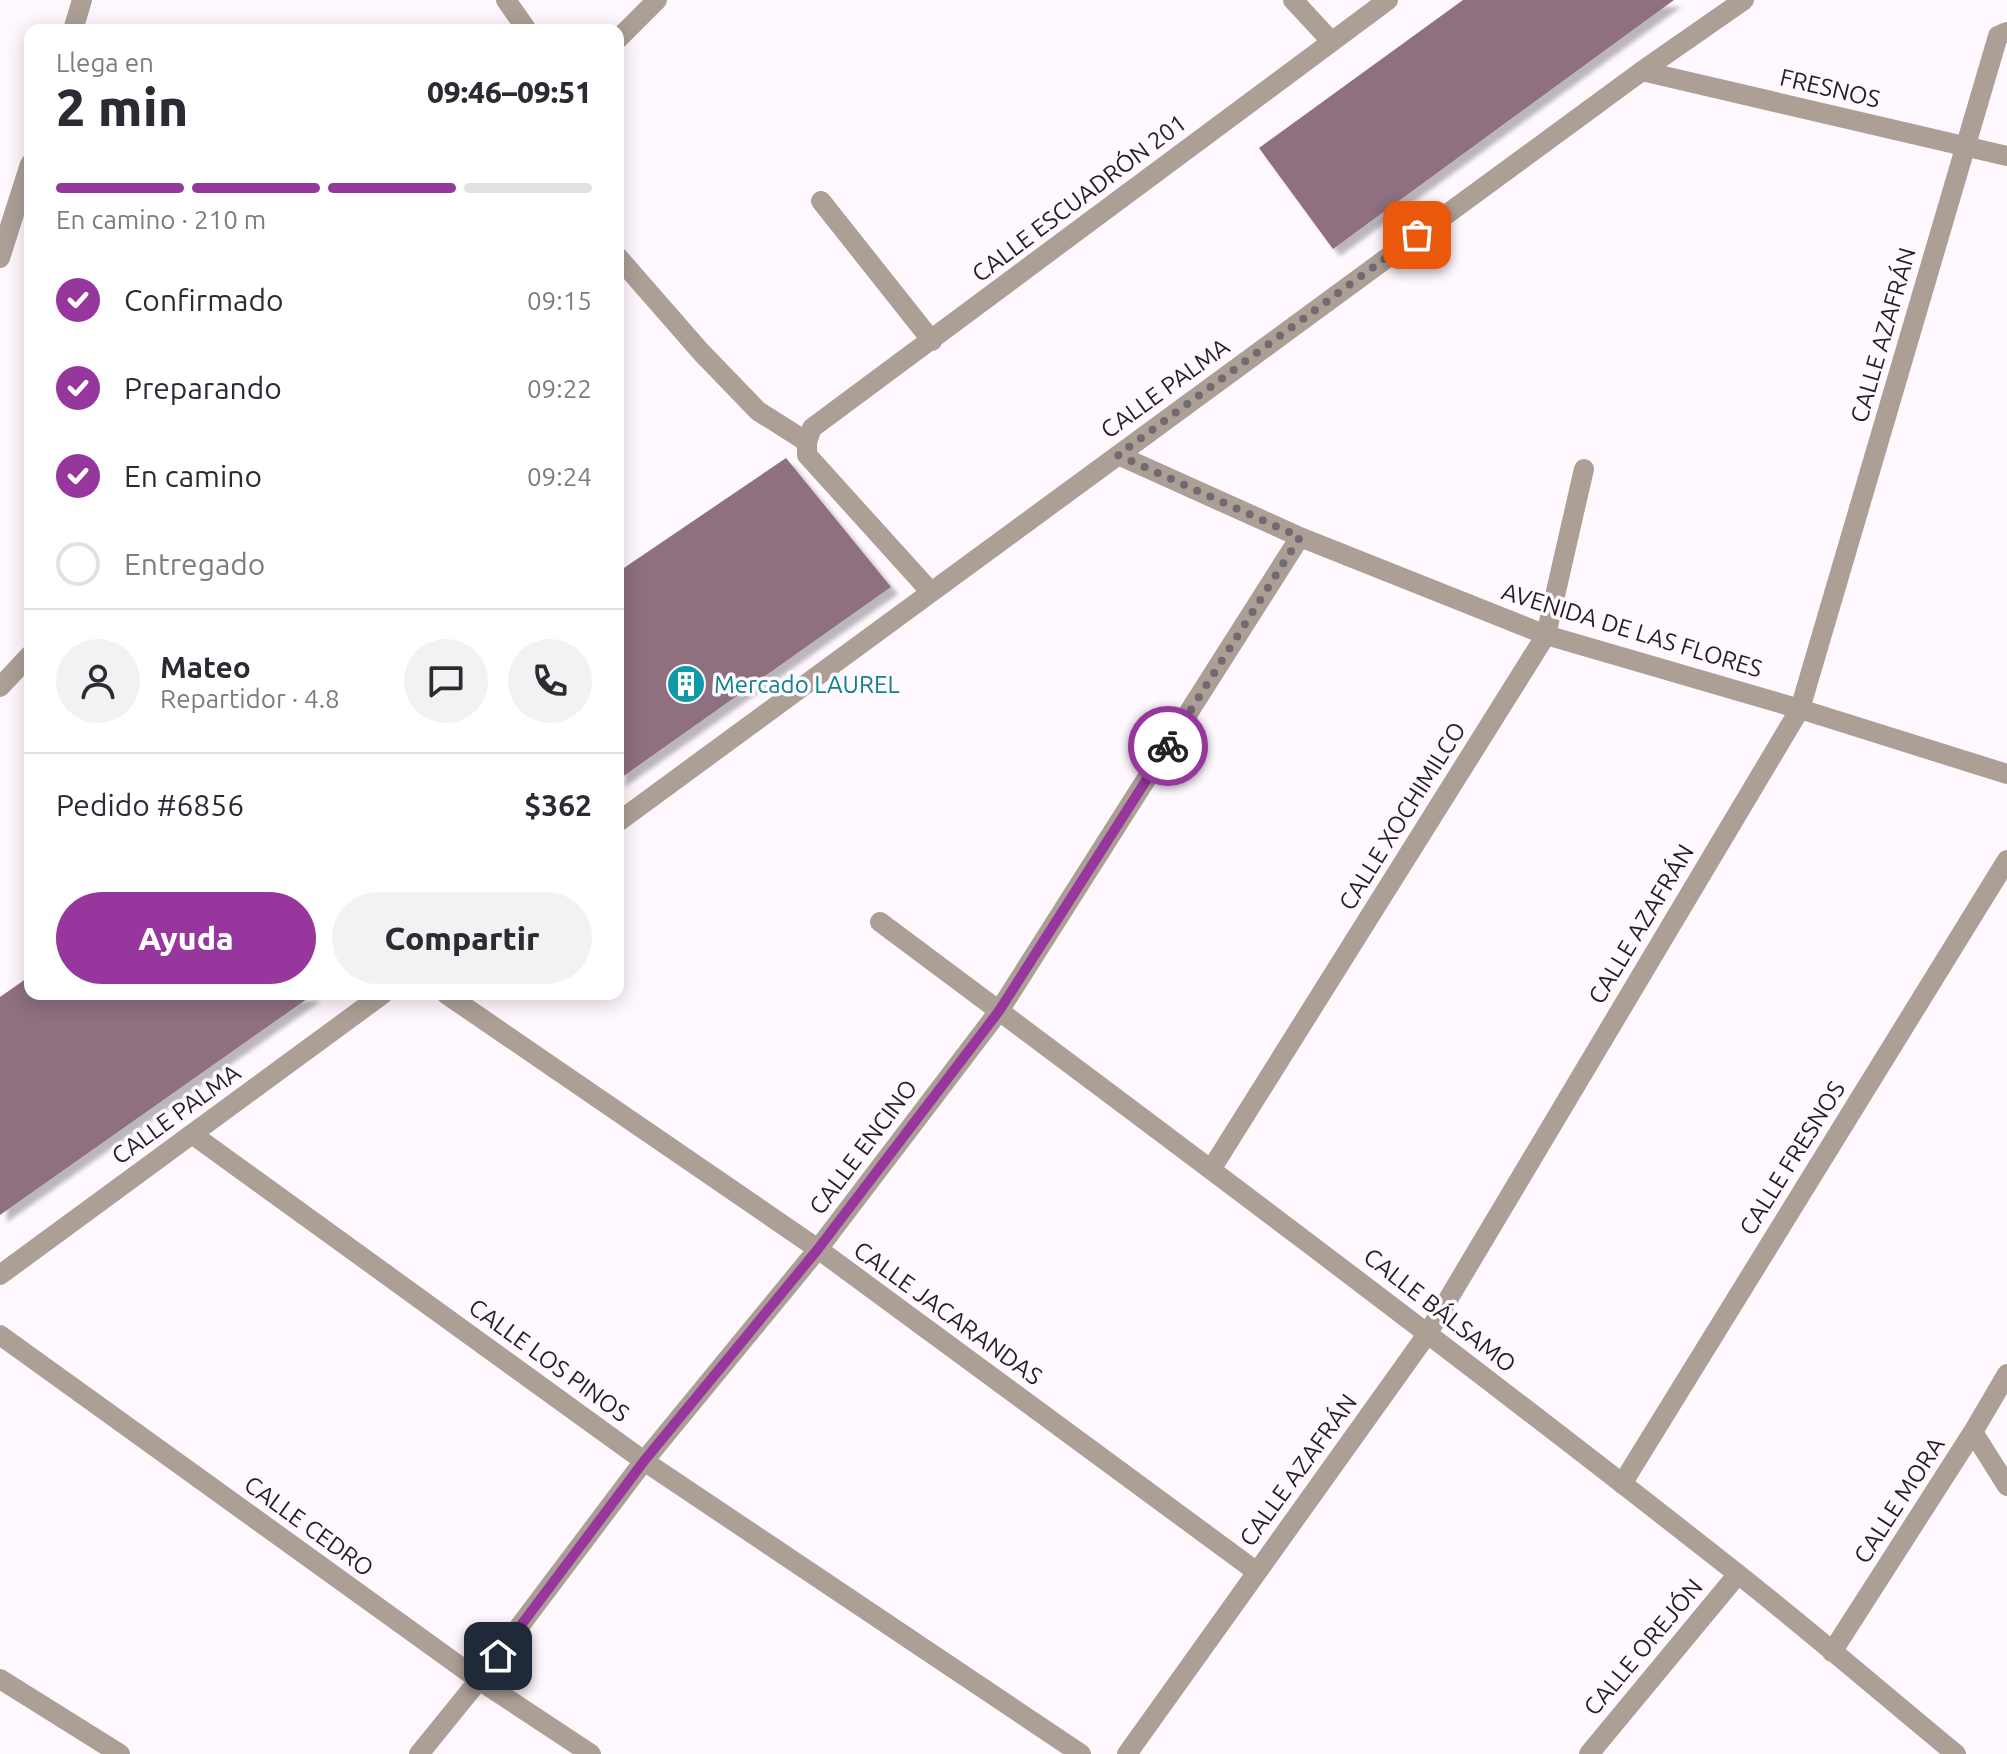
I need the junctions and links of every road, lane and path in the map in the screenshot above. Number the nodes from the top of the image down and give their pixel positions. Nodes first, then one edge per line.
1 (82, 0) edge
2 (506, 0) edge
3 (657, 0) edge
4 (1293, 0) edge
5 (1388, 0) edge
6 (1744, 0) edge
7 (75, 24) edge
8 (523, 24) edge
9 (2007, 32) edge
10 (624, 33) edge
11 (1331, 41) junction
12 (1642, 71) junction
13 (1965, 147) junction
14 (2007, 156) edge
15 (24, 183) edge
16 (821, 201) dead end
17 (0, 258) edge
18 (624, 264) edge
19 (932, 341) junction
20 (807, 442) junction
21 (1118, 455) junction
22 (1584, 469) dead end
23 (1300, 537) junction
24 (930, 591) junction
25 (1546, 635) junction
26 (24, 661) edge
27 (0, 687) edge
28 (1800, 709) junction
29 (2007, 774) edge
30 (624, 818) edge
31 (2007, 860) edge
32 (880, 922) dead end
33 (375, 1000) edge
34 (455, 1000) edge
35 (999, 1011) junction
36 (192, 1134) junction
37 (1212, 1168) junction
38 (818, 1249) junction
39 (0, 1275) edge
40 (1428, 1333) junction
41 (0, 1335) edge
42 (2007, 1374) edge
43 (1973, 1432) junction
44 (644, 1461) junction
45 (1622, 1484) junction
46 (2007, 1486) edge
47 (1257, 1572) junction
48 (1738, 1574) junction
49 (1832, 1652) junction
50 (0, 1679) edge
51 (479, 1680) junction
52 (120, 1754) edge
53 (419, 1754) edge
54 (591, 1754) edge
55 (1081, 1754) edge
56 (1127, 1754) edge
57 (1589, 1754) edge
58 (1956, 1754) edge

1 - 7 street
2 - 8 street
3 - 10 street
4 - 11 street
5 - 11 street, CALLE ESCUADRÓN 201
6 - 12 street, CALLE PALMA
9 - 13 street, CALLE AZAFRÁN
11 - 19 street, CALLE ESCUADRÓN 201
12 - 13 street, FRESNOS
12 - 21 street, CALLE PALMA
13 - 14 street, FRESNOS
13 - 28 street, CALLE AZAFRÁN
15 - 17 street
16 - 19 street
18 - 20 street
19 - 20 street, CALLE ESCUADRÓN 201
20 - 24 street
21 - 23 street, AVENIDA DE LAS FLORES
21 - 24 street, CALLE PALMA
22 - 25 street, CALLE XOCHIMILCO
23 - 25 street, AVENIDA DE LAS FLORES
23 - 35 street, CALLE ENCINO
24 - 30 street, CALLE PALMA
25 - 28 street, AVENIDA DE LAS FLORES
25 - 37 street, CALLE XOCHIMILCO
26 - 27 street
28 - 29 street, AVENIDA DE LAS FLORES
28 - 40 street, CALLE AZAFRÁN
31 - 45 street, CALLE FRESNOS
32 - 35 street, CALLE BÁLSAMO
33 - 36 street, CALLE PALMA
34 - 38 street, CALLE JACARANDAS
35 - 37 street, CALLE BÁLSAMO
35 - 38 street, CALLE ENCINO
36 - 39 street, CALLE PALMA
36 - 44 street, CALLE LOS PINOS
37 - 40 street, CALLE BÁLSAMO
38 - 44 street, CALLE ENCINO
38 - 47 street, CALLE JACARANDAS
40 - 45 street, CALLE BÁLSAMO
40 - 47 street, CALLE AZAFRÁN
41 - 51 street, CALLE CEDRO
42 - 43 street, CALLE MORA
43 - 46 street
43 - 49 street, CALLE MORA
44 - 51 street, CALLE ENCINO
44 - 55 street, CALLE LOS PINOS
45 - 48 street, CALLE BÁLSAMO
47 - 56 street, CALLE AZAFRÁN
48 - 49 street, CALLE BÁLSAMO
48 - 57 street, CALLE OREJÓN
49 - 58 street, CALLE BÁLSAMO
50 - 52 street
51 - 53 street, CALLE ENCINO
51 - 54 street, CALLE CEDRO

